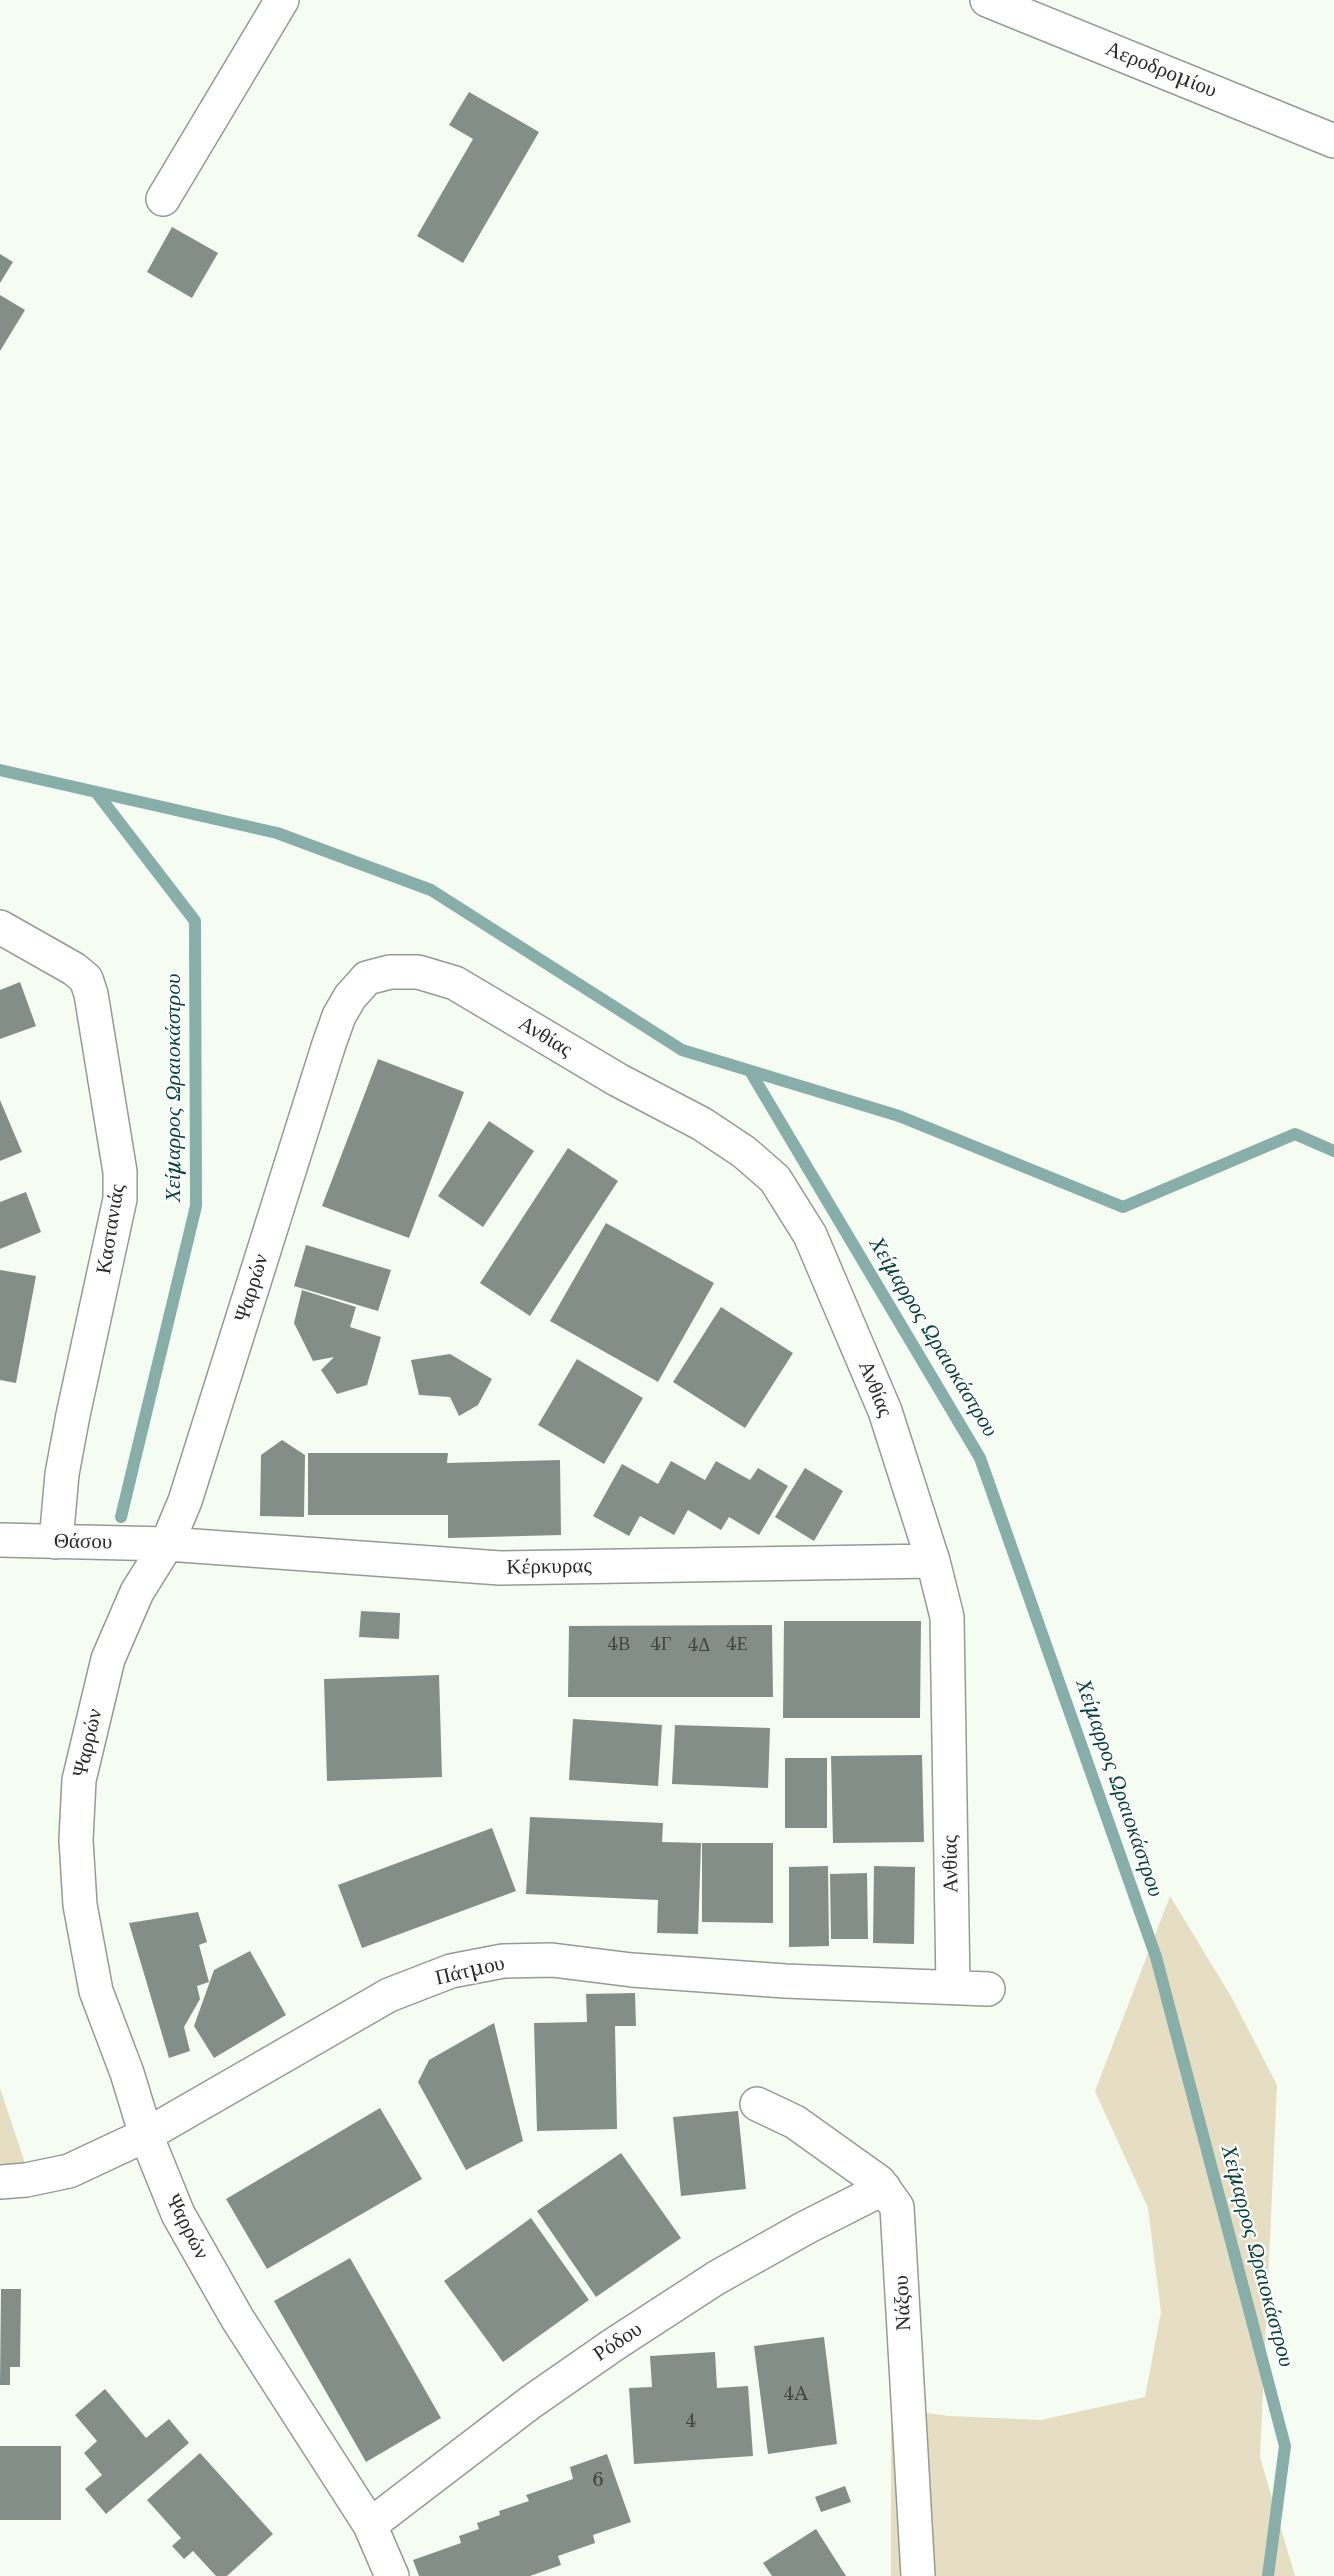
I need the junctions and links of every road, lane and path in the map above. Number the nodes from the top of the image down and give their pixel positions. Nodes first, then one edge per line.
1 (282, 0) edge
2 (987, 0) edge
3 (1334, 141) edge
4 (163, 199) dead end
5 (0, 927) edge
6 (455, 983) joint
7 (0, 1539) edge
8 (56, 1542) junction
9 (166, 1544) junction
10 (933, 1561) junction
11 (953, 1987) junction
12 (987, 1989) dead end
13 (757, 2104) dead end
14 (146, 2135) junction
15 (0, 2182) edge
16 (884, 2188) junction
17 (370, 2525) junction
18 (392, 2576) edge
19 (918, 2576) edge

1 - 4 street
2 - 3 street, Αεροδρομίου
5 - 8 street, Καστανιάς
6 - 9 street, Ψαρρών
6 - 10 street, Ανθίας
7 - 8 street, Θάσου
8 - 9 street, Θάσου
9 - 10 street, Κέρκυρας
9 - 14 street, Ψαρρών
10 - 11 street, Ανθίας
11 - 12 street, Πάτμου
11 - 14 street, Πάτμου
13 - 16 street, Νάξου
14 - 15 street, Πάτμου
14 - 17 street, Ψαρρών
16 - 17 street, Ρόδου
16 - 19 street, Νάξου
17 - 18 street, Ψαρρών

